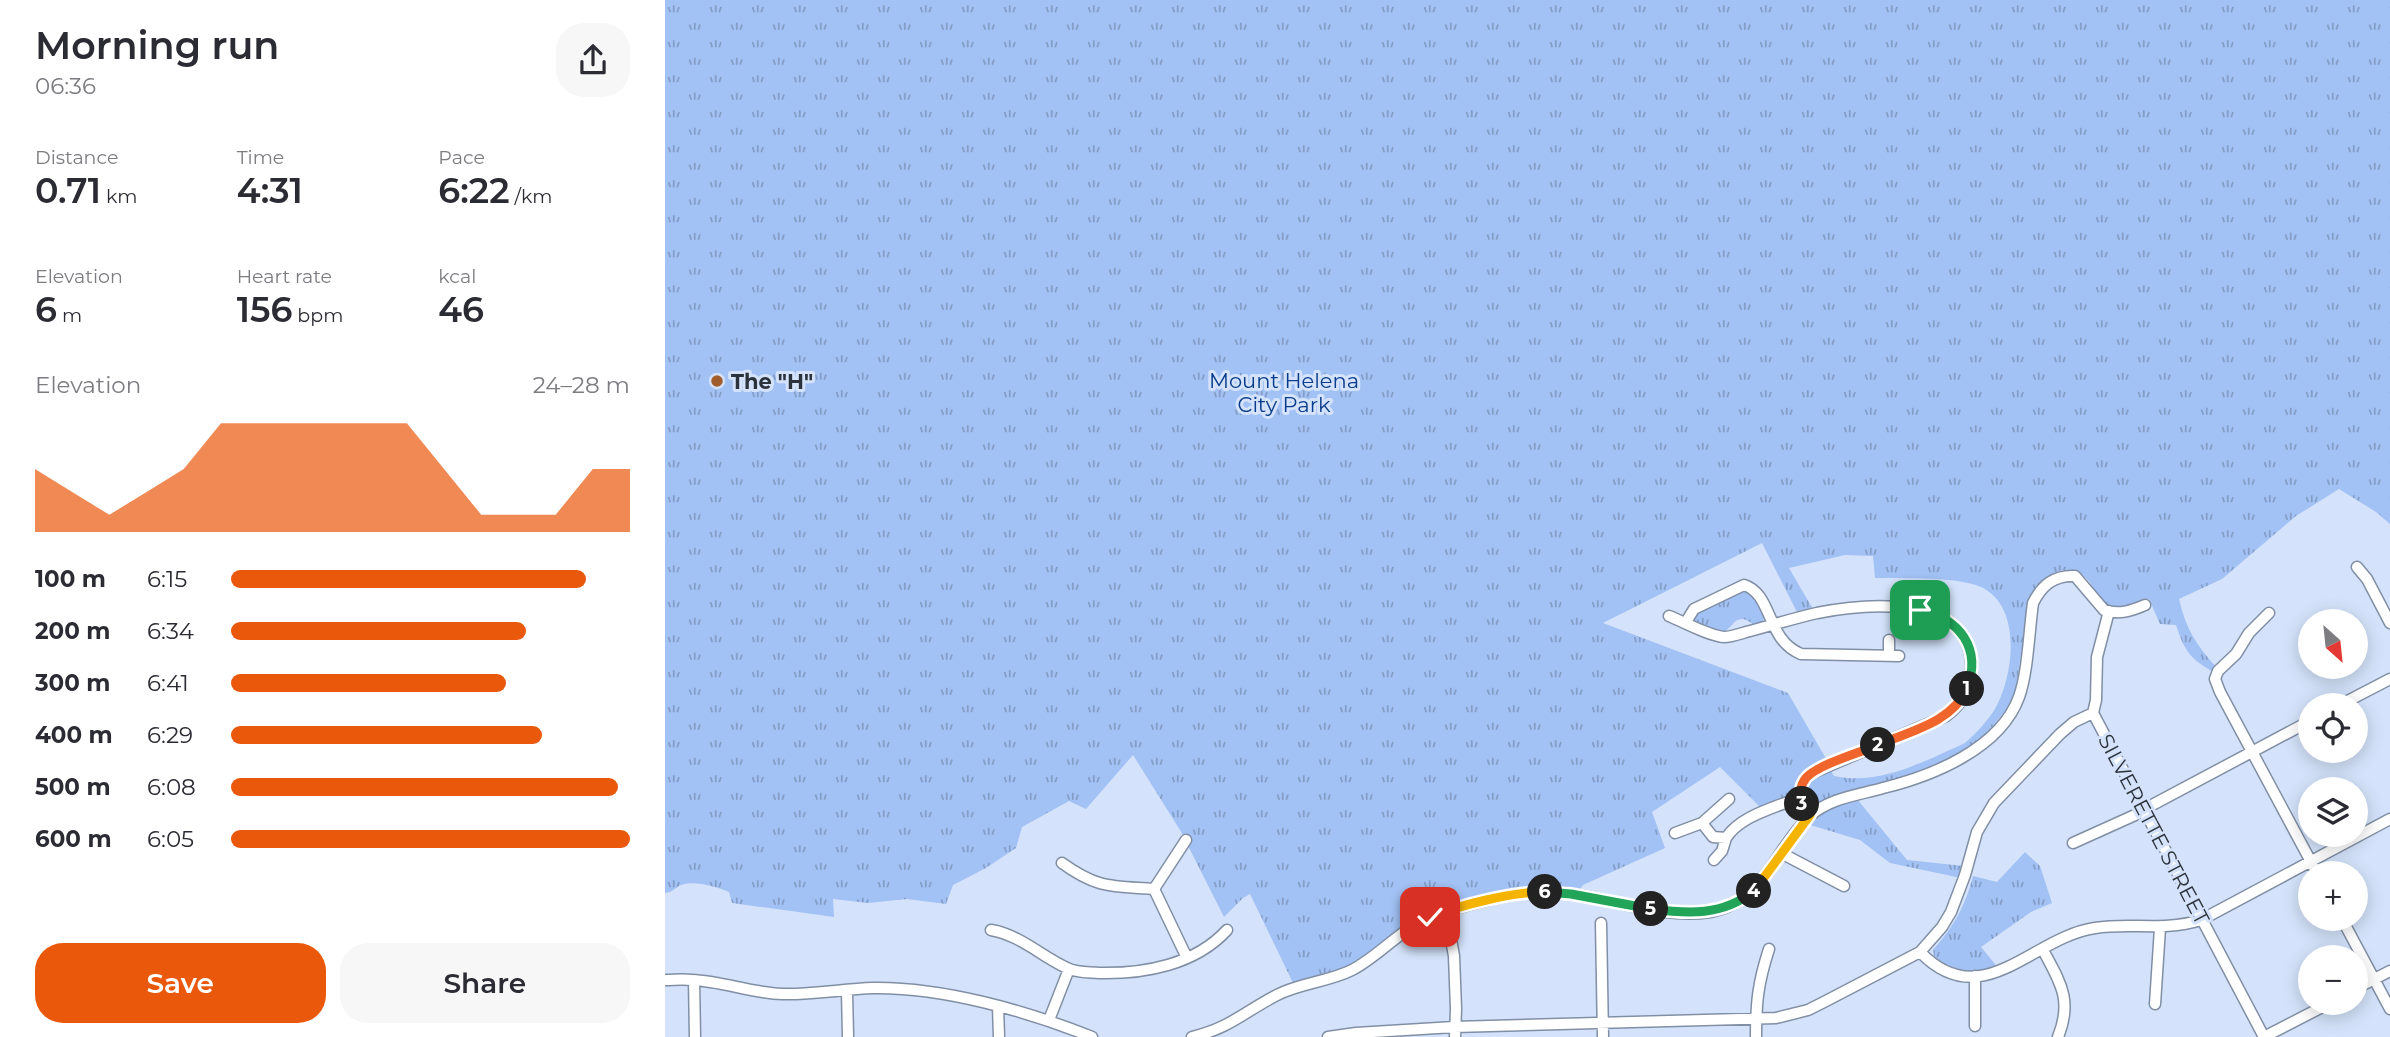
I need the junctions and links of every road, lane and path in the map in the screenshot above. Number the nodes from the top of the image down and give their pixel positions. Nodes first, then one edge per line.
1 (2357, 567) dead end
2 (2145, 605) dead end
3 (2109, 611) junction
4 (2269, 613) dead end
5 (1669, 616) dead end
6 (1686, 622) junction
7 (2390, 623) edge
8 (1774, 624) junction
9 (1889, 640) dead end
10 (2390, 679) edge
11 (2363, 693) edge
12 (2092, 713) junction
13 (2298, 727) edge
14 (2253, 751) junction
15 (1800, 797) junction
16 (1729, 799) dead end
17 (2154, 804) dead end
18 (2144, 811) junction
19 (1810, 815) junction
20 (2390, 819) edge
21 (1702, 823) junction
22 (1675, 833) dead end
23 (1727, 838) junction
24 (1186, 840) dead end
25 (2073, 843) dead end
26 (1781, 853) junction
27 (1714, 860) dead end
28 (2311, 861) joint
29 (1062, 863) dead end
30 (2298, 868) edge
31 (1844, 886) dead end
32 (1154, 889) junction
33 (1445, 912) junction
34 (2201, 920) junction
35 (1601, 923) dead end
36 (2160, 928) junction
37 (991, 930) dead end
38 (1227, 930) dead end
39 (2349, 931) edge
40 (1769, 949) dead end
41 (2043, 950) junction
42 (1920, 952) junction
43 (1187, 958) junction
44 (1069, 969) junction
45 (2390, 971) edge
46 (1975, 976) junction
47 (2375, 979) junction
48 (665, 980) edge
49 (694, 980) junction
50 (2368, 982) edge
51 (847, 991) junction
52 (2155, 1004) dead end
53 (998, 1006) junction
54 (2390, 1009) edge
55 (2307, 1015) edge
56 (1756, 1017) junction
57 (1049, 1020) junction
58 (1602, 1022) junction
59 (1975, 1027) dead end
60 (1455, 1032) edge
61 (695, 1037) edge
62 (848, 1037) edge
63 (999, 1037) edge
64 (1092, 1037) edge
65 (1192, 1037) edge
66 (1328, 1037) edge
67 (1603, 1037) edge
68 (1756, 1037) edge
69 (2058, 1037) edge
70 (2264, 1037) edge

1 - 7 street
2 - 3 street
3 - 12 street, SILVERETTE STREET
3 - 19 street
4 - 14 street
5 - 6 street
6 - 8 street
6 - 8 street
8 - 9 street
8 - 15 street
10 - 11 street
12 - 18 street, SILVERETTE STREET
12 - 42 street
13 - 14 street
14 - 17 street
14 - 28 street
15 - 19 street
15 - 23 street
16 - 21 street
18 - 25 street
18 - 34 street, SILVERETTE STREET
19 - 26 street
20 - 28 street
21 - 22 street
21 - 23 street
23 - 27 street
24 - 32 street
26 - 31 street
26 - 33 street
29 - 32 street
30 - 34 street
32 - 43 street
33 - 60 street
33 - 65 street
34 - 36 street
34 - 70 street, SILVERETTE STREET
35 - 58 street
36 - 41 street
36 - 52 street
37 - 44 street
38 - 43 street
39 - 47 street
40 - 56 street
41 - 46 street
41 - 69 street
42 - 46 street
42 - 56 street
43 - 44 street
44 - 57 street
45 - 47 street
46 - 59 street
47 - 50 street
47 - 54 street
48 - 49 street
49 - 51 street
49 - 61 street
51 - 53 street
51 - 62 street
53 - 57 street
53 - 63 street
55 - 70 street
56 - 58 street
56 - 68 street
57 - 64 street
58 - 60 street
58 - 67 street
60 - 66 street

